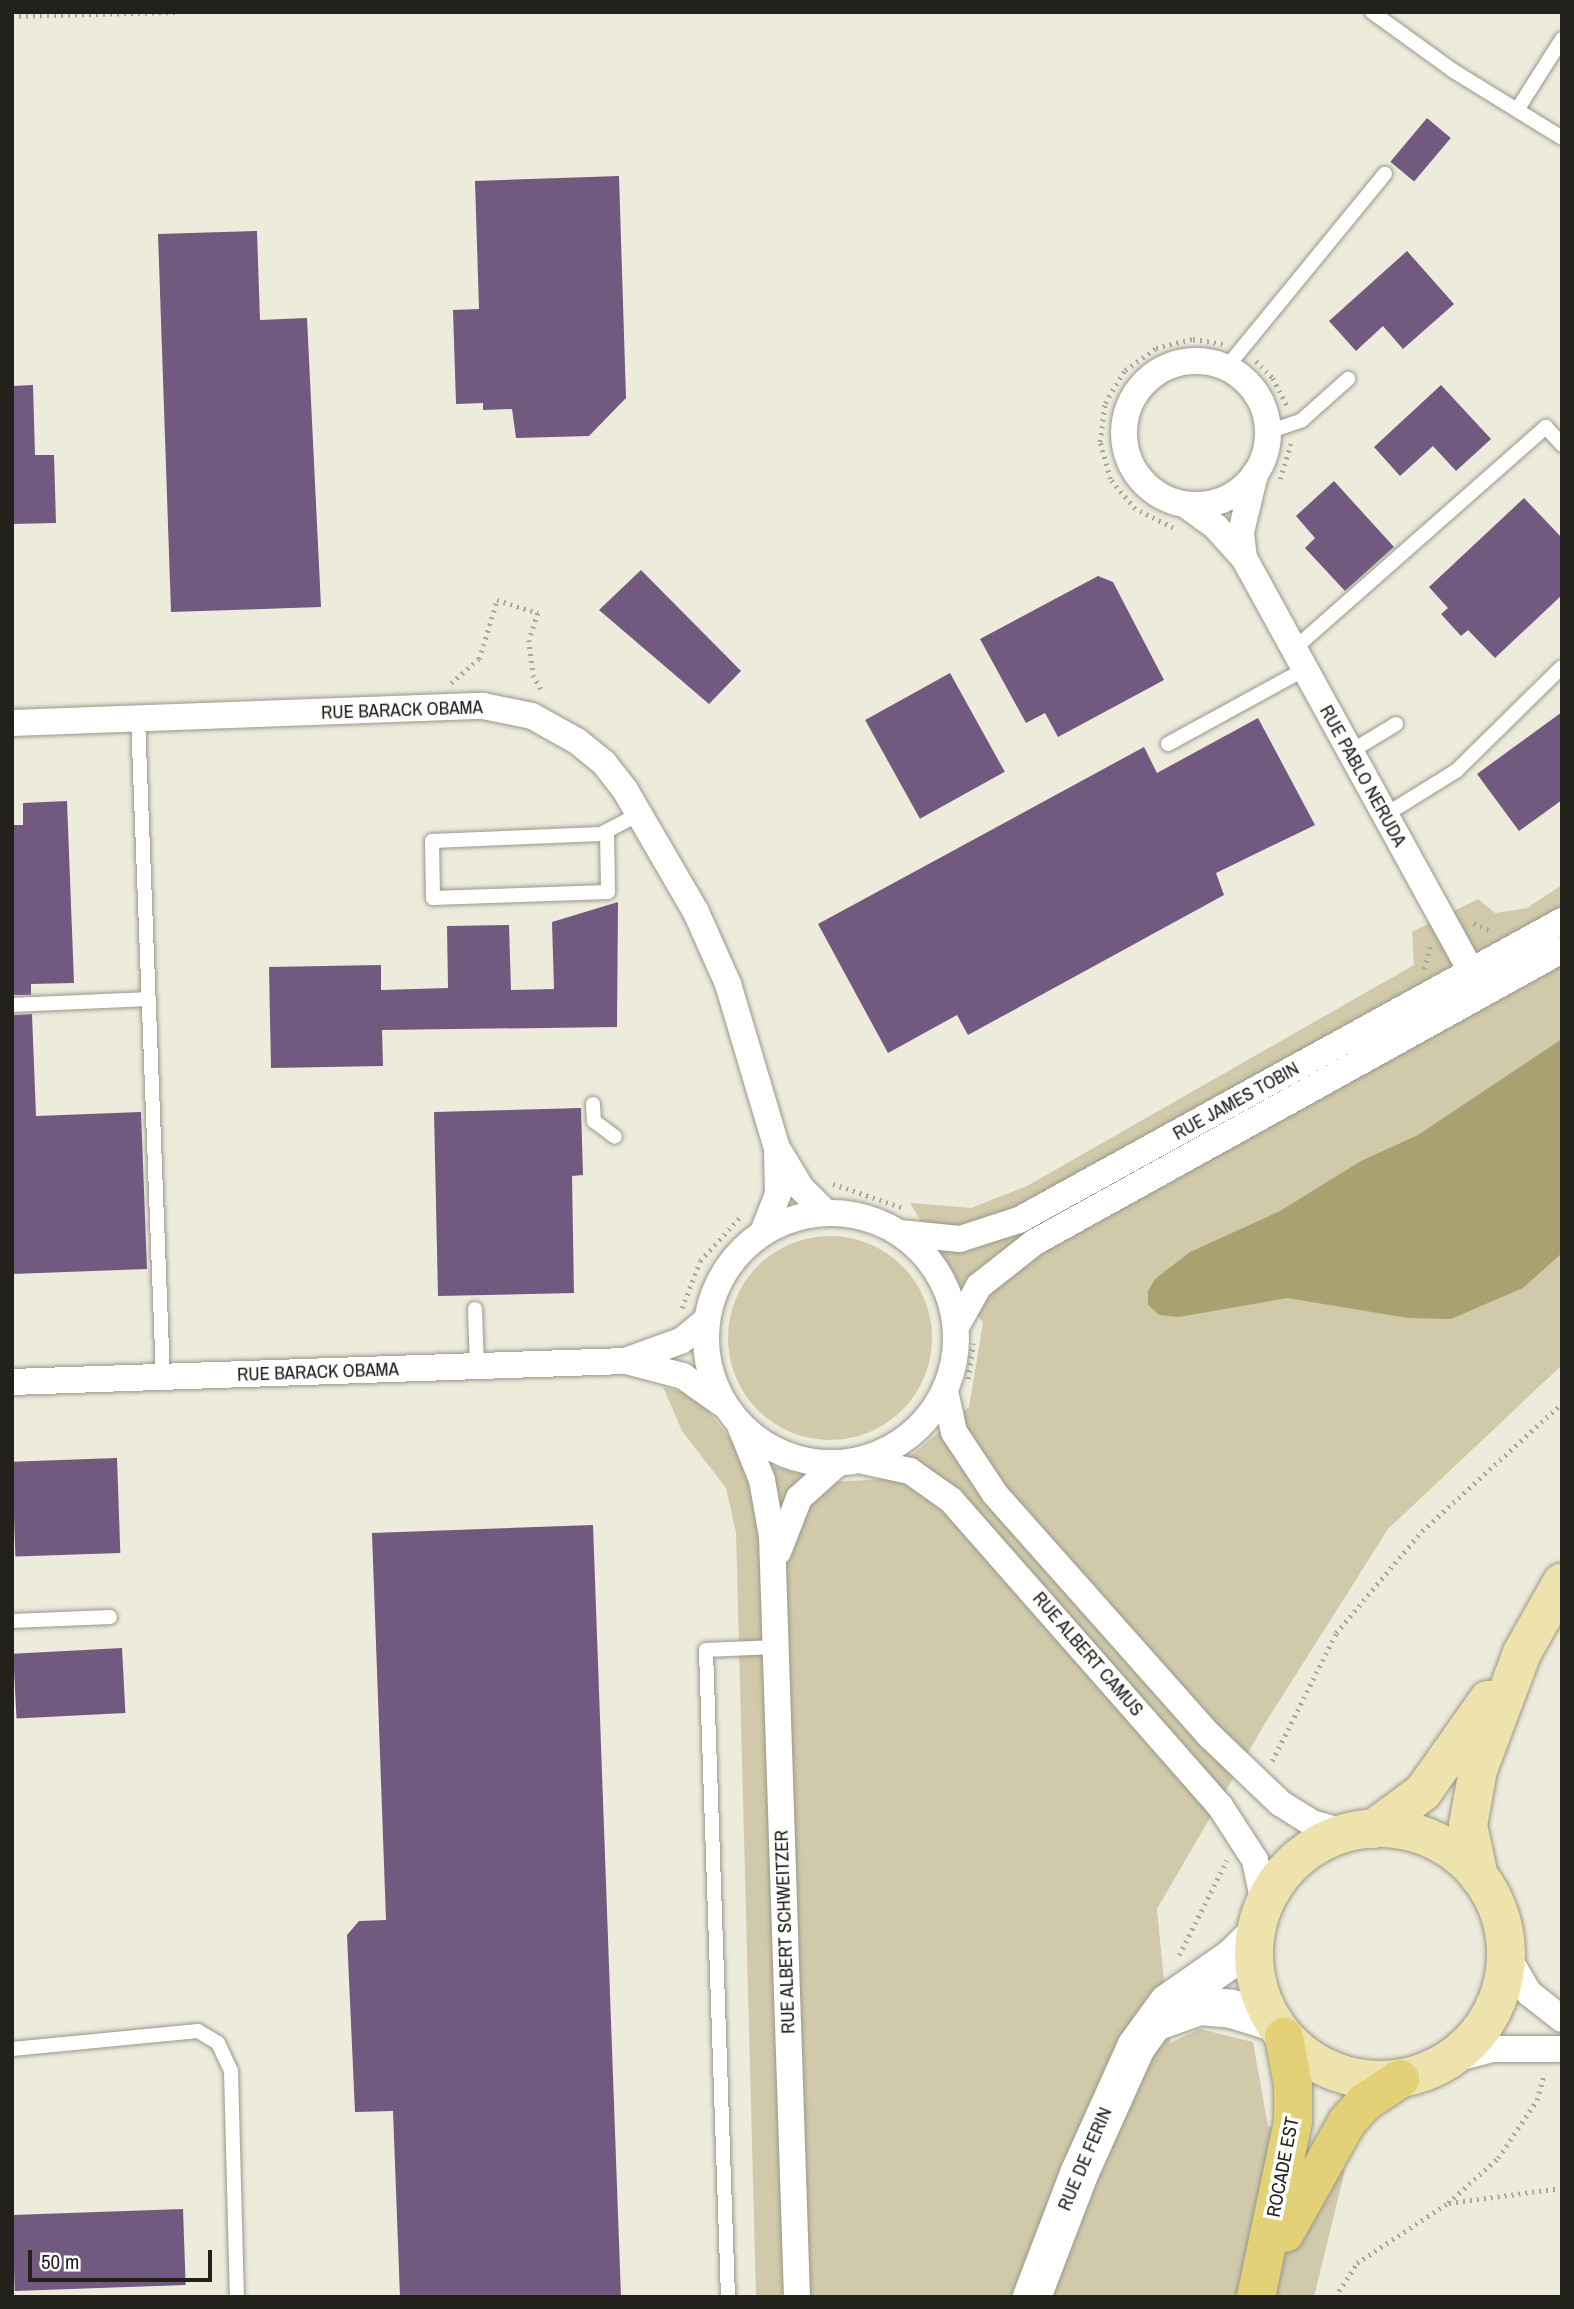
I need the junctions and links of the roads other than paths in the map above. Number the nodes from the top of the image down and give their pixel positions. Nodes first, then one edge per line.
1 (1372, 12) edge
2 (1562, 39) edge
3 (1517, 110) junction
4 (1562, 138) edge
5 (1385, 174) dead end
6 (1226, 368) junction
7 (1348, 379) dead end
8 (1268, 432) junction
9 (1562, 445) edge
10 (1255, 474) junction
11 (1186, 505) junction
12 (1244, 558) junction
13 (1300, 659) junction
14 (1562, 667) edge
15 (138, 718) junction
16 (12, 723) edge
17 (1396, 723) dead end
18 (1168, 744) dead end
19 (1350, 752) junction
20 (639, 814) junction
21 (1385, 815) junction
22 (607, 832) junction
23 (1562, 921) edge
24 (1562, 950) edge
25 (1477, 983) junction
26 (149, 999) junction
27 (12, 1005) edge
28 (593, 1104) dead end
29 (615, 1137) dead end
30 (777, 1148) junction
31 (826, 1213) junction
32 (904, 1221) junction
33 (762, 1232) junction
34 (475, 1309) dead end
35 (706, 1321) junction
36 (965, 1331) junction
37 (625, 1361) junction
38 (477, 1366) junction
39 (163, 1377) junction
40 (12, 1382) edge
41 (955, 1388) junction
42 (732, 1415) junction
43 (848, 1462) junction
44 (774, 1567) junction
45 (1562, 1582) edge
46 (110, 1617) dead end
47 (12, 1621) edge
48 (776, 1647) junction
49 (1522, 1653) junction
50 (1360, 1831) junction
51 (1479, 1877) junction
52 (1260, 1919) junction
53 (1505, 1952) junction
54 (1562, 2019) edge
55 (1150, 2027) junction
56 (1279, 2030) junction
57 (12, 2049) edge
58 (1556, 2049) edge
59 (1447, 2061) junction
60 (1400, 2079) junction
61 (237, 2297) edge
62 (728, 2297) edge
63 (797, 2297) edge
64 (1032, 2297) edge
65 (1259, 2297) edge

1 - 3 lane
2 - 3 lane
3 - 4 lane
5 - 6 lane
6 - 8 street
6 - 11 street, RUE PABLO NERUDA
7 - 8 lane
8 - 10 street, RUE PABLO NERUDA
9 - 13 lane
10 - 11 street
10 - 12 street, RUE PABLO NERUDA
11 - 12 street, RUE PABLO NERUDA
12 - 13 street, RUE PABLO NERUDA
13 - 18 lane
13 - 19 street, RUE PABLO NERUDA
14 - 21 lane
15 - 16 street, RUE BARACK OBAMA
15 - 20 street, RUE BARACK OBAMA
15 - 26 lane
17 - 19 lane
19 - 21 street, RUE PABLO NERUDA
20 - 22 lane
20 - 30 street, RUE BARACK OBAMA
21 - 25 street, RUE PABLO NERUDA
22 - 22 lane
23 - 25 street, RUE JAMES TOBIN
24 - 25 street, RUE JAMES TOBIN
25 - 32 street, RUE JAMES TOBIN
25 - 36 street, RUE JAMES TOBIN
26 - 27 lane
26 - 39 lane
28 - 29 lane
30 - 31 street, RUE BARACK OBAMA
30 - 33 street, RUE BARACK OBAMA
31 - 32 street
31 - 33 street
32 - 36 street
33 - 35 street
34 - 38 lane
35 - 37 street, RUE BARACK OBAMA
35 - 42 street, RUE ALBERT SCHWEITZER
36 - 41 street
37 - 38 street, RUE BARACK OBAMA
37 - 42 street, RUE BARACK OBAMA
38 - 39 street, RUE BARACK OBAMA
39 - 40 street, RUE BARACK OBAMA
41 - 43 street, RUE ALBERT SCHWEITZER
41 - 50 street, RUE ALBERT CAMUS
42 - 43 street, RUE ALBERT CAMUS
42 - 44 street, RUE ALBERT SCHWEITZER
43 - 44 street, RUE ALBERT SCHWEITZER
43 - 52 street, RUE ALBERT CAMUS
44 - 48 street, RUE ALBERT SCHWEITZER
45 - 49 main road
46 - 47 lane
48 - 62 lane
48 - 63 street, RUE ALBERT SCHWEITZER
49 - 50 main road
49 - 51 main road
50 - 51 main road
50 - 52 main road
51 - 53 main road
52 - 55 street, RUE DE FERIN
52 - 56 main road
53 - 54 street
53 - 59 main road
55 - 56 street
55 - 64 street, RUE DE FERIN
56 - 60 main road
56 - 65 highway, ROCADE EST
57 - 61 lane
58 - 59 street
59 - 60 main road
60 - 65 highway, ROCADE EST

